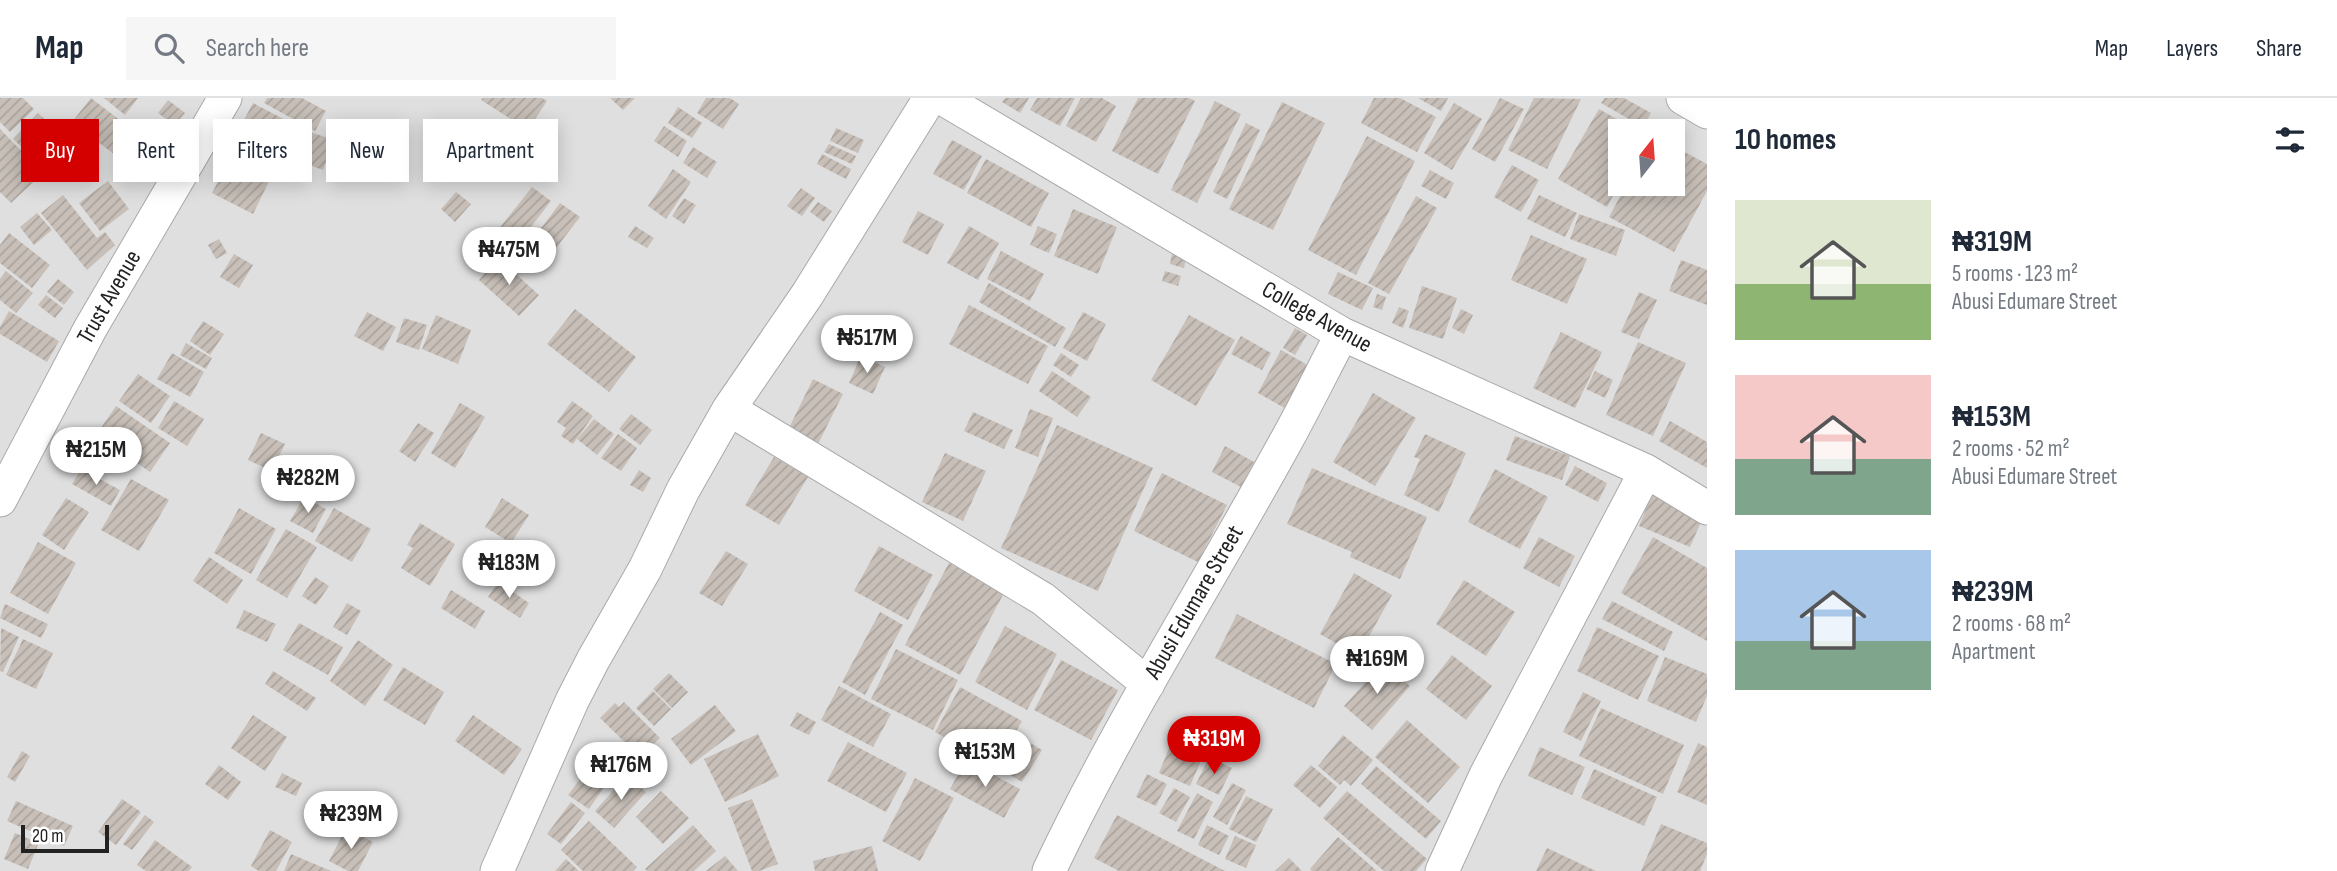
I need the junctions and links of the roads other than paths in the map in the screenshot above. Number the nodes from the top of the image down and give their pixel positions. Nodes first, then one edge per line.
1 (225, 98) edge
2 (930, 98) edge
3 (942, 98) edge
4 (1683, 98) edge
5 (1707, 112) edge
6 (1342, 334) junction
7 (729, 409) junction
8 (1646, 471) junction
9 (0, 500) edge
10 (1707, 508) edge
11 (1148, 684) junction
12 (497, 871) edge
13 (1049, 871) edge
14 (1442, 871) edge

1 - 9 street, Trust Avenue
2 - 7 street
3 - 6 street, College Avenue
4 - 5 street
6 - 8 street, College Avenue
6 - 11 street, Abusi Edumare Street
7 - 11 street
7 - 12 street
8 - 10 street, College Avenue
8 - 14 street
11 - 13 street, Abusi Edumare Street

